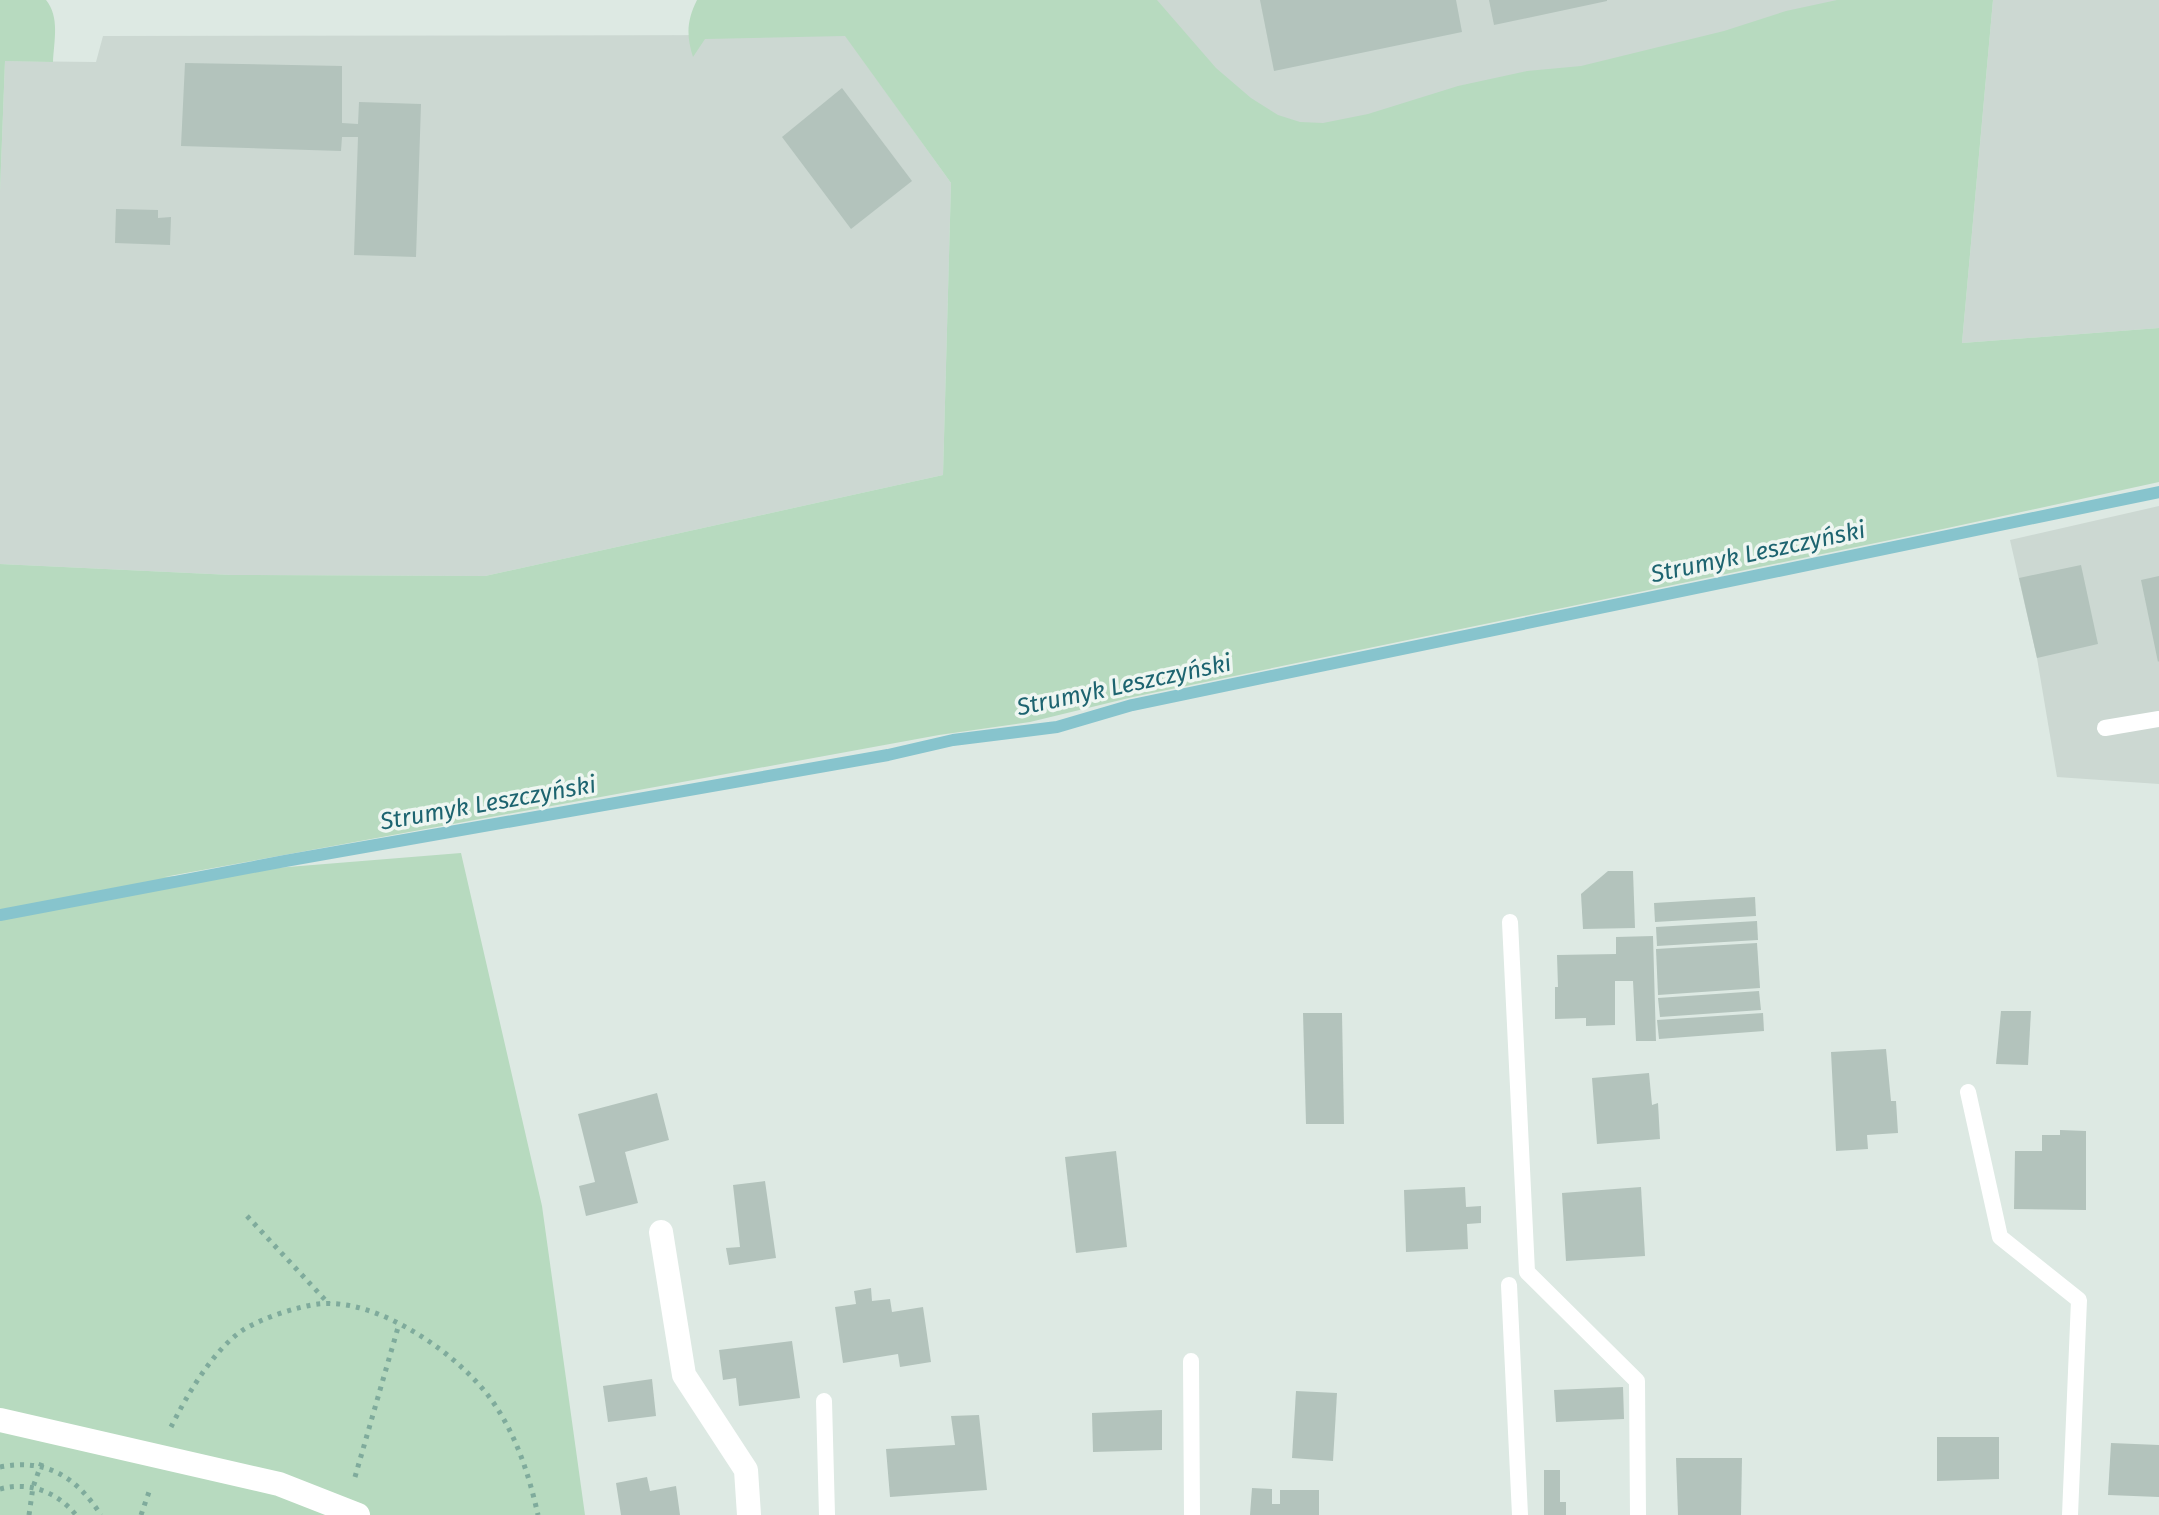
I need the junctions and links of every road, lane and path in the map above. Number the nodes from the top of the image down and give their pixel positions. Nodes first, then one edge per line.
1 (2159, 719) edge
2 (2105, 728) dead end
3 (1510, 922) dead end
4 (1968, 1092) dead end
5 (247, 1216) dead end
6 (661, 1232) dead end
7 (1509, 1285) dead end
8 (330, 1305) junction
9 (399, 1324) junction
10 (1191, 1361) dead end
11 (824, 1401) dead end
12 (0, 1420) edge
13 (48, 1431) junction
14 (160, 1456) junction
15 (0, 1467) edge
16 (40, 1468) junction
17 (33, 1487) junction
18 (0, 1489) edge
19 (351, 1512) edge
20 (29, 1515) edge
21 (76, 1515) edge
22 (101, 1515) edge
23 (141, 1515) edge
24 (538, 1515) edge
25 (749, 1515) edge
26 (827, 1515) edge
27 (1192, 1515) edge
28 (1520, 1515) edge
29 (1638, 1515) edge
30 (2070, 1515) edge

1 - 2 lane
3 - 29 lane
4 - 30 lane
5 - 8 path
6 - 25 street
7 - 28 lane
8 - 9 path
8 - 14 path
9 - 19 path
9 - 24 path
10 - 27 lane
11 - 26 lane
12 - 13 street
13 - 14 street
13 - 16 path
14 - 19 street
14 - 23 path
15 - 16 path
16 - 17 path
16 - 22 path
17 - 18 path
17 - 20 path
17 - 21 path

